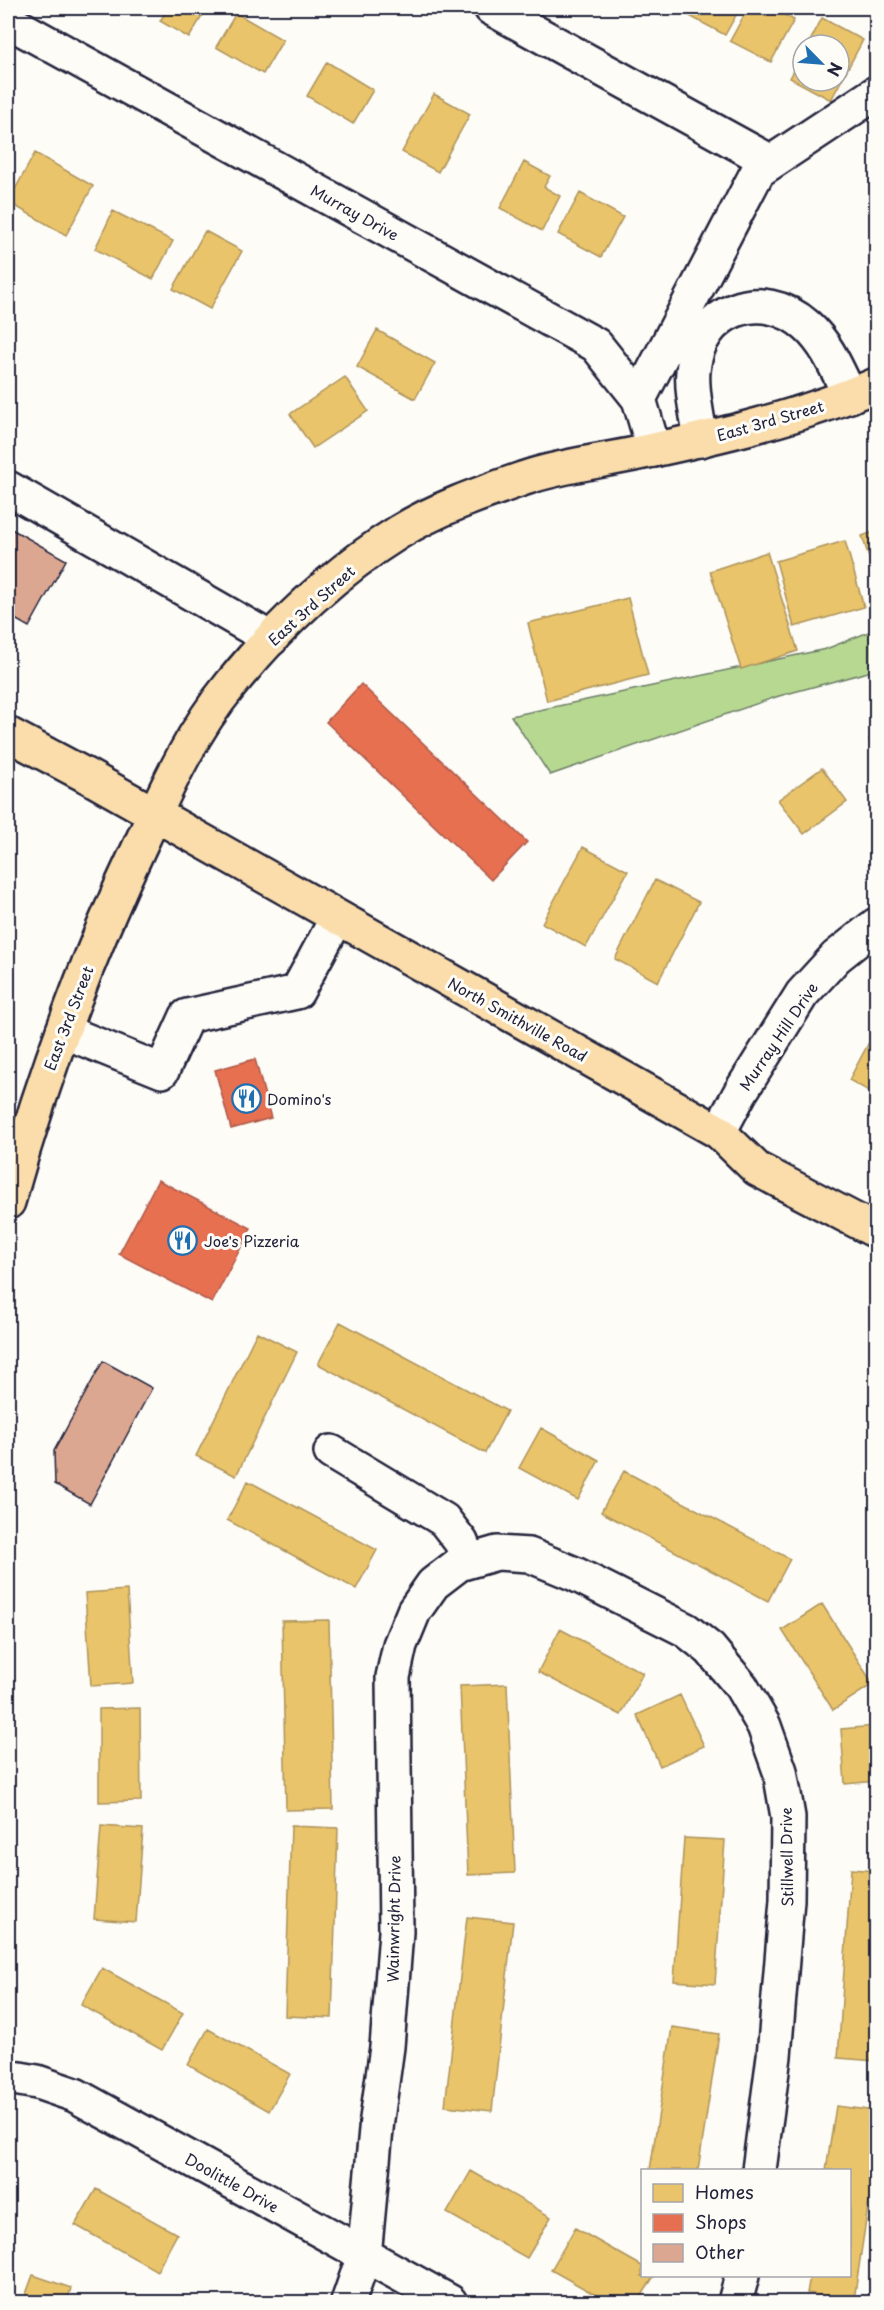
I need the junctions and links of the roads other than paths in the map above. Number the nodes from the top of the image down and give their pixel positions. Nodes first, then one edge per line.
1 (491, 8) edge
2 (8, 21) edge
3 (876, 93) edge
4 (771, 162) junction
5 (863, 390) edge
6 (639, 399) junction
7 (700, 440) junction
8 (654, 450) junction
9 (8, 488) edge
10 (271, 639) junction
11 (8, 734) edge
12 (154, 815) junction
13 (337, 918) junction
14 (876, 925) edge
15 (63, 1031) junction
16 (719, 1132) junction
17 (12, 1189) edge
18 (876, 1231) edge
19 (331, 1452) dead end
20 (468, 1560) junction
21 (8, 2077) edge
22 (759, 2169) edge
23 (364, 2256) junction
24 (742, 2277) edge
25 (348, 2302) edge
26 (450, 2302) edge
27 (735, 2302) edge

1 - 4 street
2 - 6 street, Murray Drive
3 - 4 street
4 - 6 street
5 - 7 main road, East 3rd Street
5 - 7 street
6 - 8 street, Murray Drive
7 - 8 main road, East 3rd Street
8 - 10 main road, East 3rd Street
9 - 10 street
10 - 12 main road, East 3rd Street
11 - 12 main road, North Smithville Road
12 - 13 main road, North Smithville Road
12 - 15 main road, East 3rd Street
13 - 15 street
13 - 16 main road, North Smithville Road
14 - 16 street, Murray Hill Drive
15 - 17 main road, East 3rd Street
16 - 18 main road, North Smithville Road
19 - 20 street
20 - 22 street, Stillwell Drive
20 - 23 street, Wainwright Drive
21 - 23 street, Doolittle Drive
23 - 25 street, Wainwright Drive
23 - 26 street, Doolittle Drive
24 - 27 street

